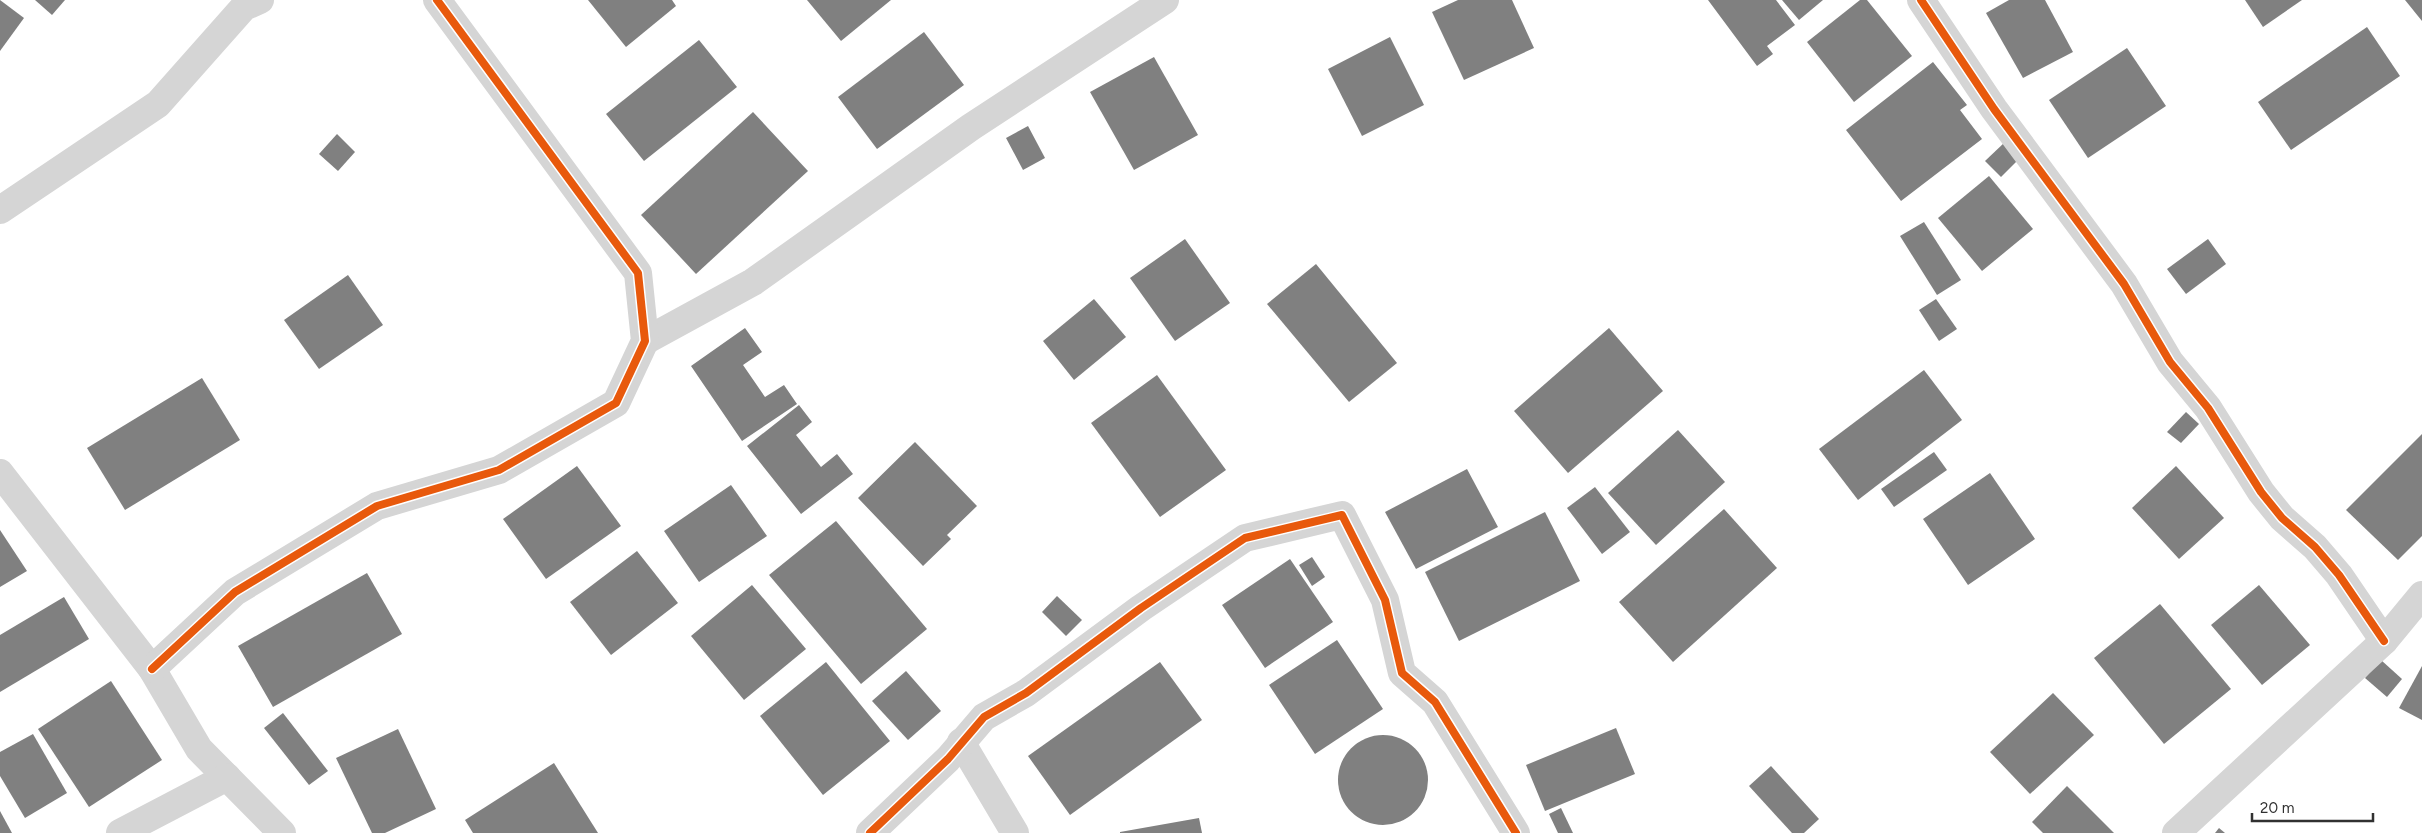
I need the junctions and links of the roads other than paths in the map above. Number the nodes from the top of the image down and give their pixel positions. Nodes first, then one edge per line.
1 (260, 0) edge
2 (437, 0) edge
3 (1165, 0) edge
4 (1921, 0) edge
5 (0, 210) edge
6 (645, 341) junction
7 (0, 473) edge
8 (2422, 595) edge
9 (2384, 641) junction
10 (152, 669) junction
11 (961, 742) junction
12 (226, 777) junction
13 (120, 833) edge
14 (282, 833) edge
15 (870, 833) edge
16 (1015, 833) edge
17 (1516, 833) edge
18 (2176, 833) edge

1 - 5 street
2 - 6 street
3 - 6 street
4 - 9 street
6 - 10 street
7 - 10 street
8 - 9 street
9 - 18 street
10 - 12 street
11 - 15 street
11 - 16 street
11 - 17 street
12 - 13 street
12 - 14 street

